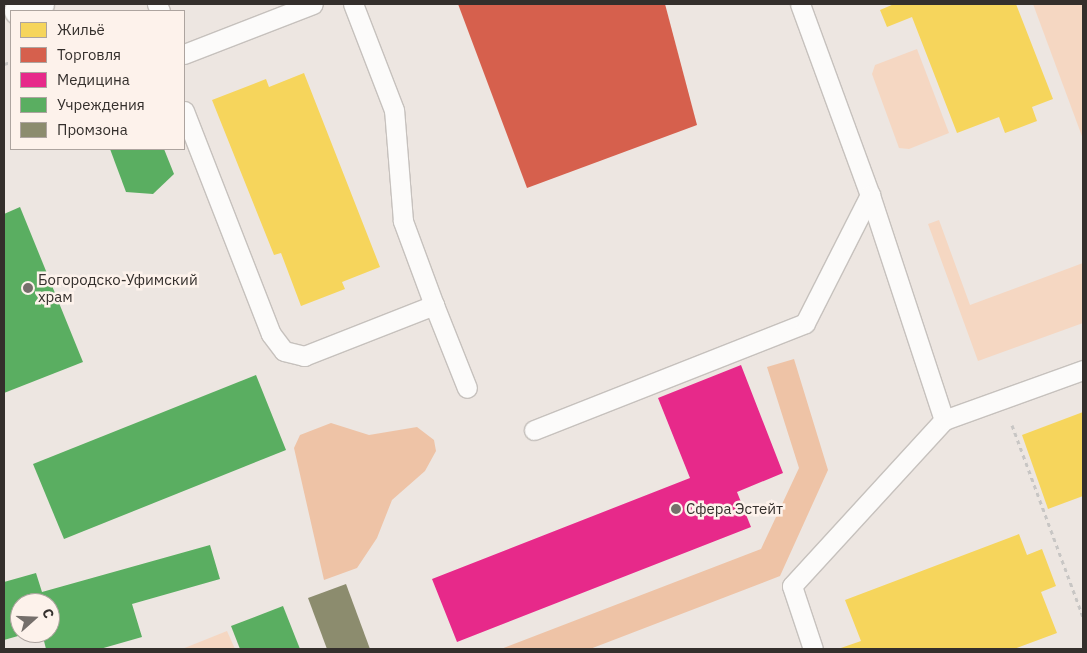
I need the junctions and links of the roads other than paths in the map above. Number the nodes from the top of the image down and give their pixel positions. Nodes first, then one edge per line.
1 (40, 4) edge
2 (312, 4) edge
3 (353, 4) edge
4 (800, 4) edge
5 (22, 10) edge
6 (185, 54) edge
7 (185, 114) edge
8 (870, 195) junction
9 (434, 304) junction
10 (1083, 370) edge
11 (467, 388) dead end
12 (944, 420) junction
13 (534, 430) dead end
14 (813, 649) edge

1 - 5 main road
2 - 6 lane
3 - 9 lane
4 - 8 lane
7 - 9 lane
8 - 12 lane
8 - 13 lane
9 - 11 lane
10 - 12 lane
12 - 14 lane

